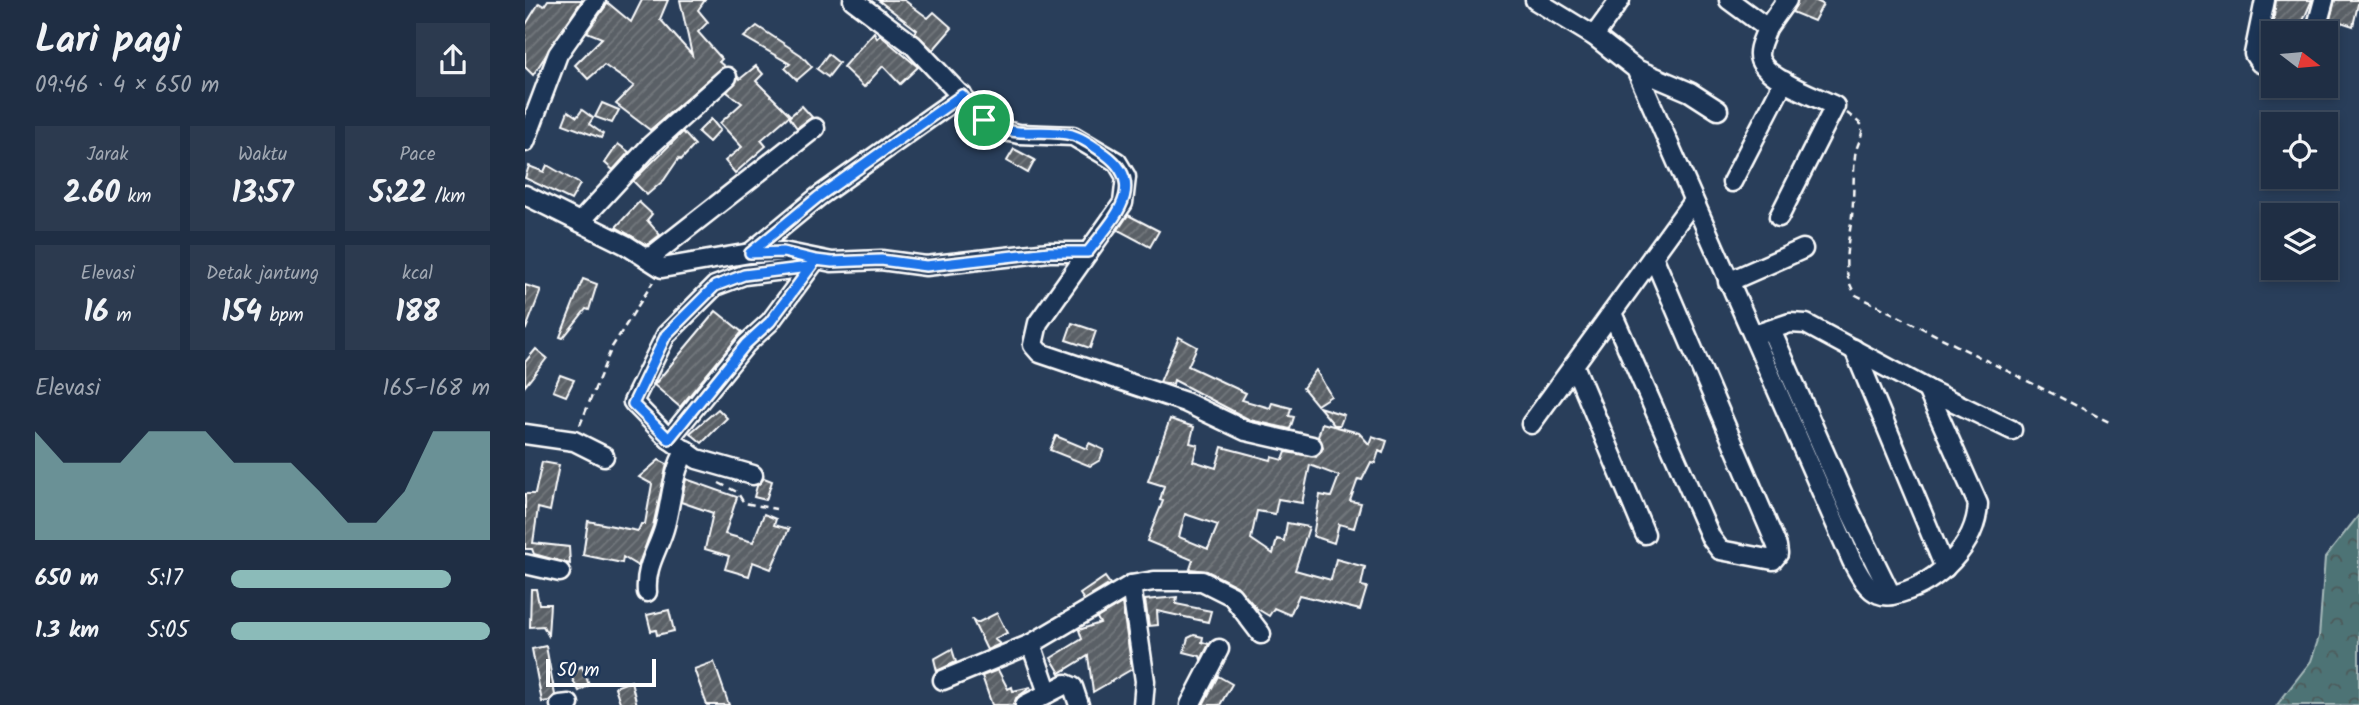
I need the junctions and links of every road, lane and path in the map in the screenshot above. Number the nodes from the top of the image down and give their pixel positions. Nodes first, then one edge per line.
1 (596, 0) edge
2 (853, 0) edge
3 (1535, 0) edge
4 (1620, 0) edge
5 (1730, 0) edge
6 (1787, 0) edge
7 (2265, 0) edge
8 (2324, 0) edge
9 (2318, 21) edge
10 (1767, 28) junction
11 (1594, 36) junction
12 (2261, 63) edge
13 (1636, 69) junction
14 (727, 77) dead end
15 (1784, 81) junction
16 (962, 95) junction
17 (1835, 106) junction
18 (1718, 110) dead end
19 (815, 128) dead end
20 (525, 142) edge
21 (1732, 182) dead end
22 (525, 195) edge
23 (1693, 201) junction
24 (1779, 217) dead end
25 (580, 222) junction
26 (1803, 249) dead end
27 (1088, 252) junction
28 (750, 253) junction
29 (1653, 256) junction
30 (655, 263) junction
31 (813, 264) junction
32 (1728, 282) junction
33 (1612, 313) junction
34 (1762, 332) junction
35 (1854, 349) junction
36 (1574, 365) junction
37 (1927, 389) junction
38 (2109, 422) dead end
39 (1531, 424) dead end
40 (2012, 430) dead end
41 (525, 435) edge
42 (669, 439) junction
43 (574, 441) junction
44 (1312, 446) dead end
45 (686, 450) junction
46 (604, 457) dead end
47 (754, 475) dead end
48 (712, 481) dead end
49 (776, 509) dead end
50 (1646, 534) dead end
51 (525, 564) edge
52 (1945, 568) junction
53 (560, 572) dead end
54 (1131, 585) junction
55 (647, 592) dead end
56 (1261, 634) dead end
57 (1031, 644) junction
58 (1219, 649) dead end
59 (943, 680) dead end
60 (1048, 694) junction
61 (569, 704) edge
62 (560, 705) edge
63 (1025, 705) edge
64 (1079, 705) edge
65 (1143, 705) edge
66 (1190, 705) edge

1 - 20 street
2 - 16 street
3 - 11 street
4 - 11 street
5 - 10 street
6 - 10 street
7 - 12 street
8 - 9 street
10 - 15 street
11 - 13 street
13 - 18 street
13 - 23 street
14 - 25 street
15 - 17 street
15 - 21 street
16 - 27 street
16 - 28 street
17 - 24 street
17 - 38 path
19 - 30 street
22 - 25 street
23 - 29 street
23 - 32 street
25 - 30 street
26 - 32 street
27 - 31 street
27 - 44 street
28 - 30 street
28 - 31 street
29 - 33 street
29 - 33 street
30 - 43 path
31 - 42 street
31 - 42 street
32 - 34 street
33 - 36 street
34 - 35 street
34 - 52 street
35 - 37 street
35 - 52 street
36 - 39 street
36 - 50 street
37 - 40 street
37 - 52 street
41 - 43 street
42 - 45 street
43 - 46 street
45 - 47 street
45 - 55 street
48 - 49 path
51 - 53 street
54 - 56 street
54 - 57 street
54 - 65 street
57 - 59 street
57 - 60 street
58 - 66 street
60 - 63 street
60 - 64 street
61 - 62 street

